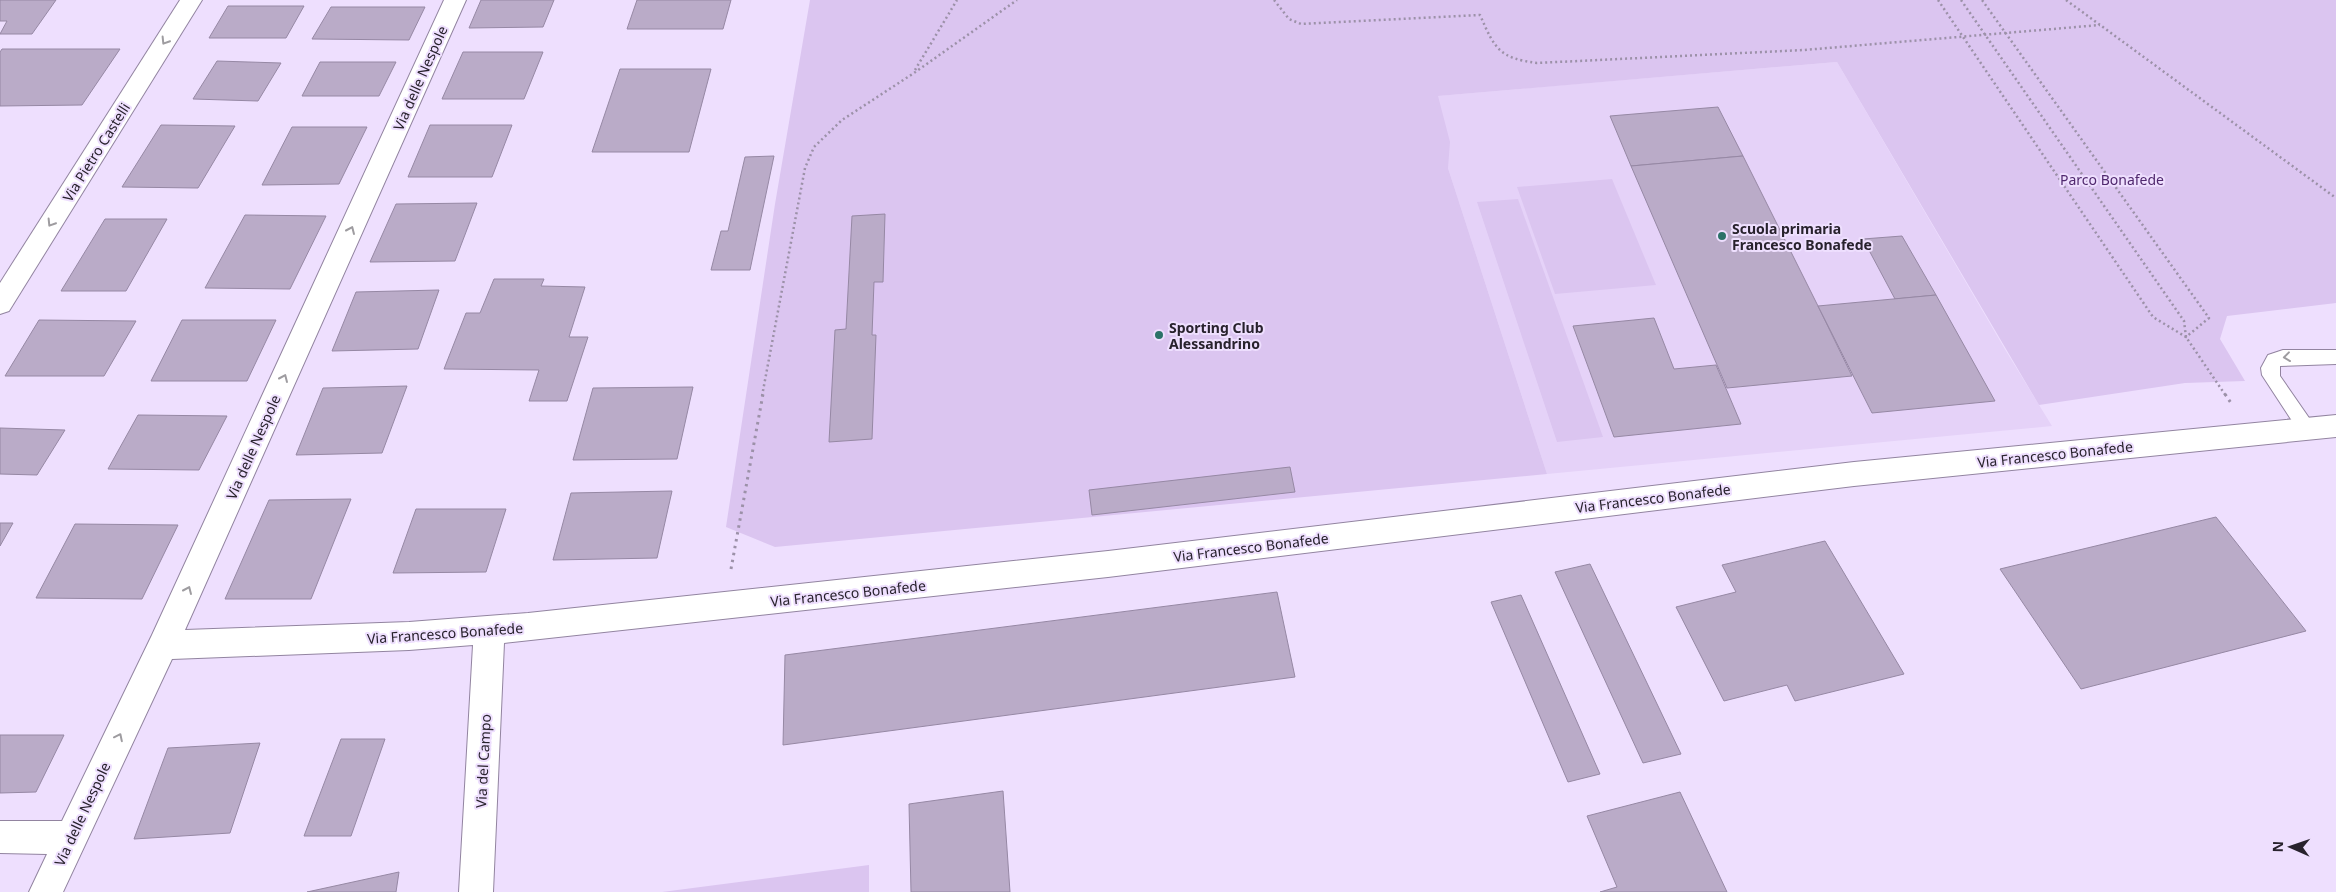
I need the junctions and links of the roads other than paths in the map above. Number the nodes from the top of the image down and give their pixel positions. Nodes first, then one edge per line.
1 (191, 0) edge
2 (455, 0) edge
3 (0, 304) edge
4 (2336, 356) edge
5 (2336, 426) edge
6 (2307, 428) junction
7 (490, 631) junction
8 (163, 645) junction
9 (0, 837) edge
10 (70, 838) junction
11 (46, 892) edge
12 (476, 892) edge

1 -> 3 street, Via Pietro Castelli
8 -> 2 street, Via delle Nespole
4 -> 6 lane
5 - 6 street, Via Francesco Bonafede
6 - 7 street, Via Francesco Bonafede
7 - 8 street, Via Francesco Bonafede
7 - 12 street, Via del Campo
10 -> 8 street, Via delle Nespole
9 - 10 street
10 - 11 street, Via delle Nespole

